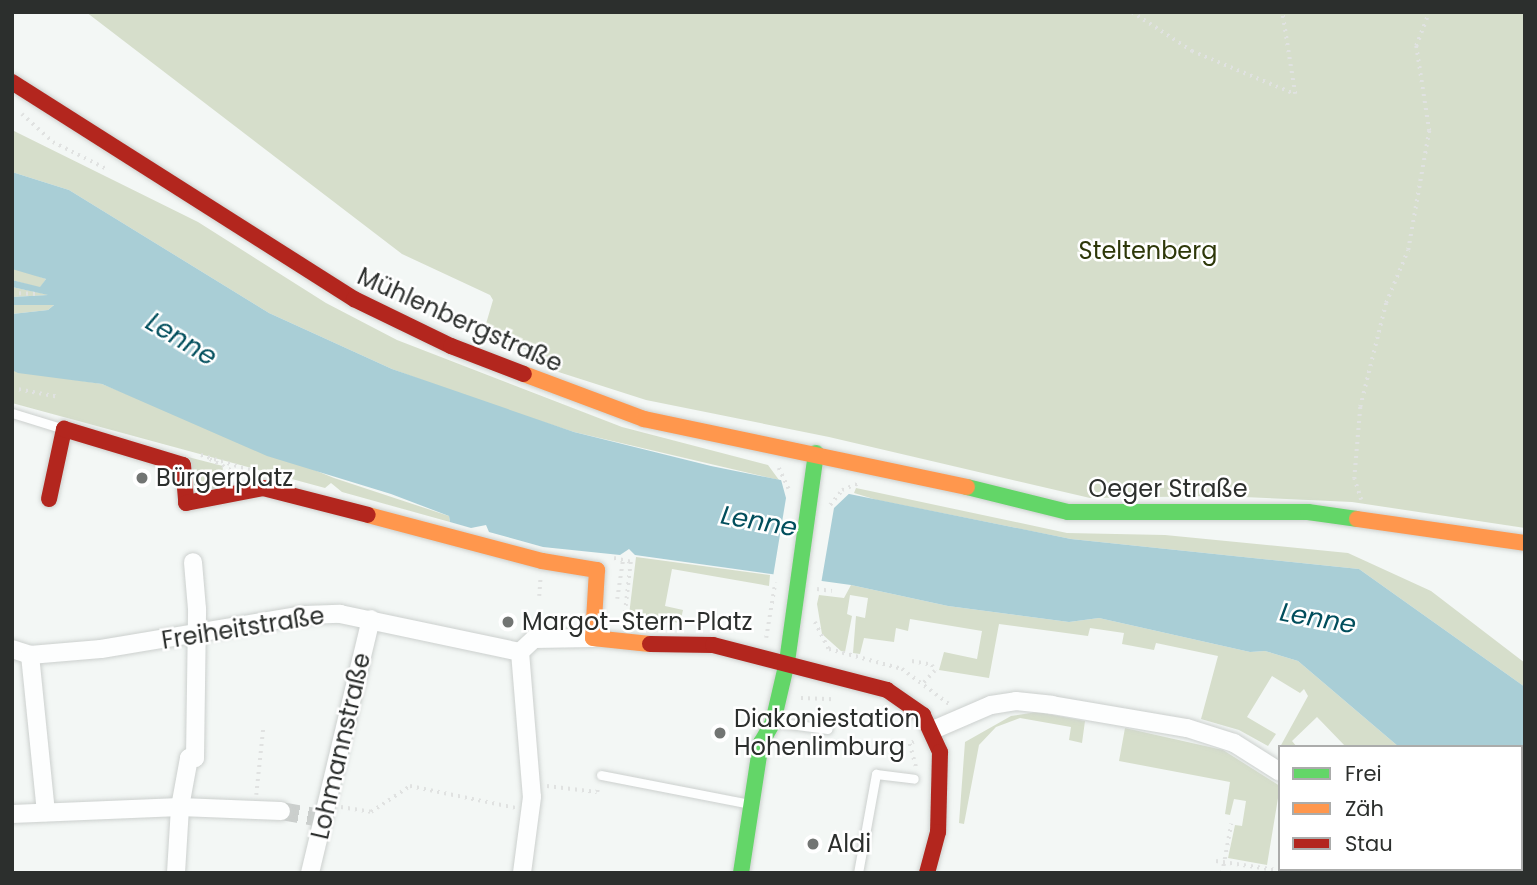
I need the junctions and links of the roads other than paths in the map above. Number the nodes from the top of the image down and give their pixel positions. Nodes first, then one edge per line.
1 (12, 82) edge
2 (12, 413) edge
3 (64, 429) junction
4 (816, 453) junction
5 (49, 499) dead end
6 (1525, 543) edge
7 (193, 562) dead end
8 (371, 619) junction
9 (197, 635) junction
10 (593, 638) junction
11 (12, 649) edge
12 (520, 652) junction
13 (30, 655) junction
14 (787, 662) junction
15 (773, 722) junction
16 (828, 729) dead end
17 (933, 730) junction
18 (1278, 771) edge
19 (601, 775) road end
20 (915, 776) road end
21 (752, 804) junction
22 (180, 807) junction
23 (281, 811) tunnel mouth
24 (46, 812) junction
25 (12, 814) edge
26 (176, 873) edge
27 (310, 873) edge
28 (522, 873) edge
29 (741, 873) edge
30 (858, 873) edge
31 (927, 873) edge

1 - 4 street, Mühlenbergstraße
2 - 3 lane
3 - 5 street
3 - 10 street
4 - 6 street, Oeger Straße
4 - 14 street
7 - 9 street
8 - 9 street, Freiheitstraße
8 - 12 street, Freiheitstraße
8 - 27 street, Lohmannstraße
9 - 13 street, Freiheitstraße
9 - 22 street
10 - 12 street
10 - 14 street
11 - 13 street, Freiheitstraße
12 - 28 street
13 - 24 street
14 - 15 street
14 - 17 street
15 - 16 lane
15 - 21 street
17 - 18 street
17 - 31 street
19 - 21 lane
20 - 30 lane
21 - 29 street
22 - 23 street
22 - 24 street
22 - 26 street
24 - 25 street

